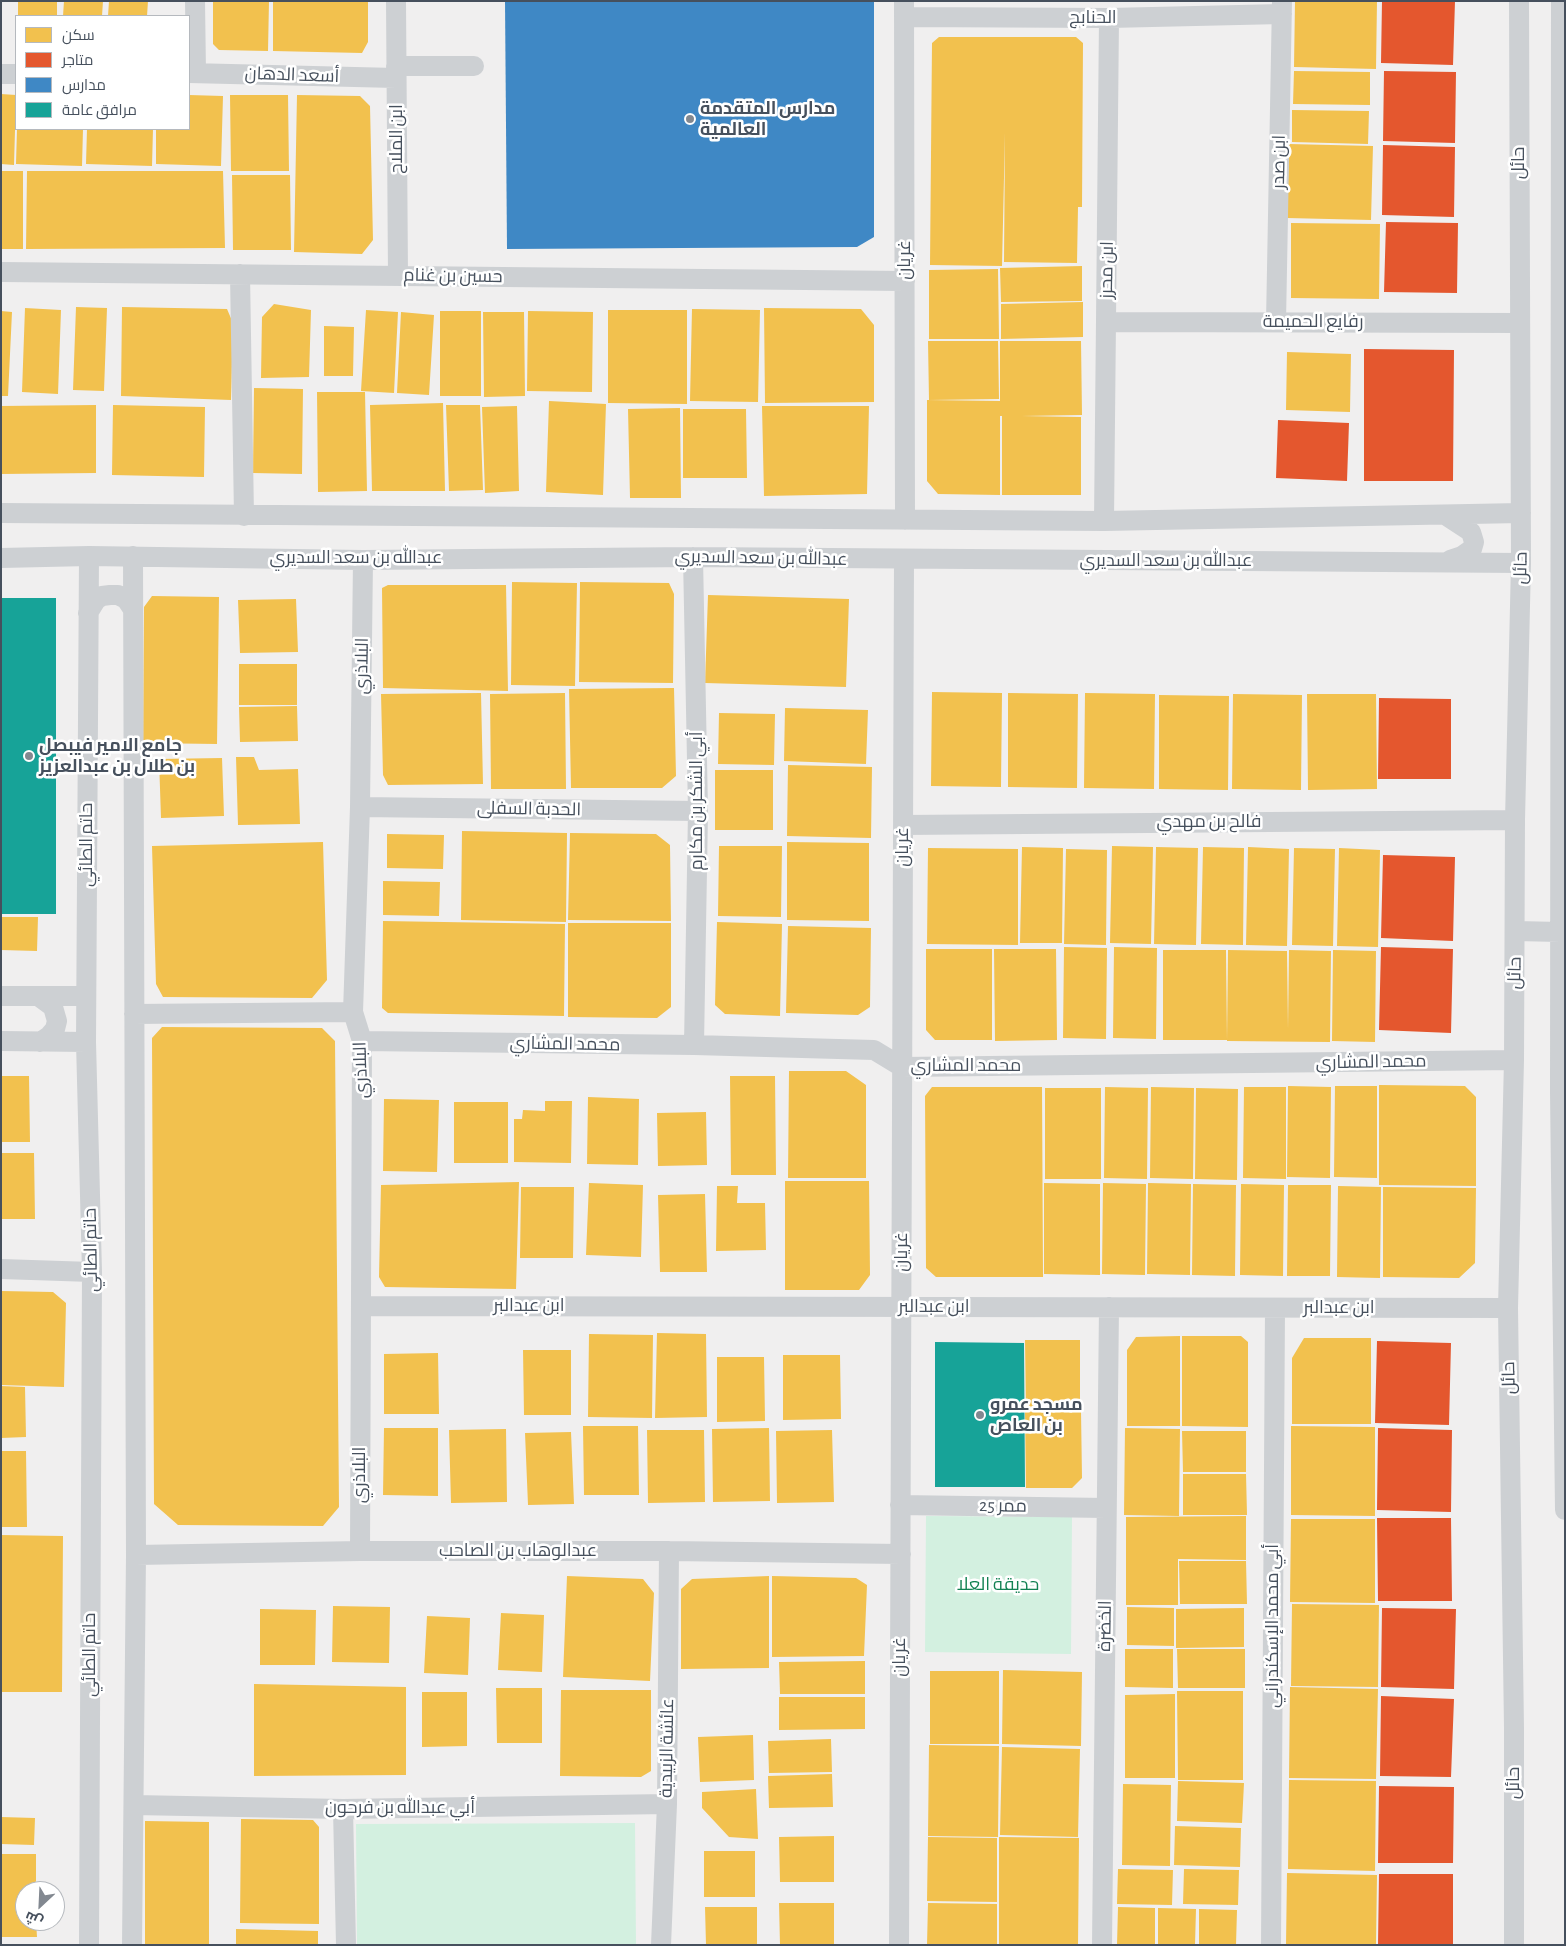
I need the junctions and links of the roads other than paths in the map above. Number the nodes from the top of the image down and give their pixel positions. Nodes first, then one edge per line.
1 (195, 1) edge
2 (396, 1) edge
3 (1519, 1) edge
4 (1561, 1) edge
5 (1282, 8) edge
6 (904, 9) edge
7 (1109, 18) junction
8 (474, 66) dead end
9 (396, 72) junction
10 (192, 73) edge
11 (1, 74) edge
12 (15, 74) edge
13 (1563, 108) edge
14 (1, 272) edge
15 (240, 274) junction
16 (398, 276) junction
17 (905, 281) junction
18 (1106, 322) junction
19 (1276, 322) junction
20 (1520, 323) junction
21 (1520, 512) junction
22 (1, 513) edge
23 (1445, 515) junction
24 (244, 516) junction
25 (905, 520) junction
26 (1104, 521) junction
27 (89, 556) junction
28 (133, 556) junction
29 (693, 557) junction
30 (1, 558) edge
31 (363, 560) junction
32 (904, 560) junction
33 (1443, 562) junction
34 (1521, 563) junction
35 (1562, 567) edge
36 (132, 608) junction
37 (88, 613) junction
38 (1562, 790) edge
39 (360, 807) junction
40 (698, 811) junction
41 (1515, 820) junction
42 (904, 825) junction
43 (1516, 931) junction
44 (1560, 932) junction
45 (1, 996) edge
46 (38, 996) junction
47 (86, 996) junction
48 (354, 1012) junction
49 (134, 1014) junction
50 (1, 1041) edge
51 (40, 1042) junction
52 (86, 1042) junction
53 (362, 1042) junction
54 (694, 1045) junction
55 (1562, 1050) edge
56 (1514, 1060) junction
57 (902, 1067) junction
58 (1562, 1092) edge
59 (1, 1269) edge
60 (92, 1272) junction
61 (361, 1306) junction
62 (901, 1307) junction
63 (1109, 1307) junction
64 (1275, 1308) junction
65 (1508, 1308) junction
66 (1563, 1337) edge
67 (900, 1505) junction
68 (1106, 1508) junction
69 (1565, 1510) edge
70 (669, 1551) junction
71 (360, 1552) junction
72 (136, 1554) junction
73 (901, 1554) junction
74 (667, 1804) junction
75 (134, 1805) junction
76 (343, 1809) junction
77 (89, 1945) edge
78 (132, 1945) edge
79 (346, 1945) edge
80 (661, 1945) edge
81 (899, 1945) edge
82 (1102, 1945) edge
83 (1271, 1945) edge
84 (1514, 1945) edge

1 - 10 street
2 - 9 street, ابن الملاح
3 - 20 street, حائل
4 - 13 street
5 - 7 street, الحنابج
5 - 19 street, ابن صدر
6 - 7 street, الحنابج
6 - 17 street, غريان
7 - 18 street, ابن محرز
8 - 9 street, أسعد الدهان
9 - 10 street, أسعد الدهان
9 - 16 street, ابن الملاح
11 - 12 street
13 - 35 street
14 - 15 street, حسين بن غنام
15 - 16 street, حسين بن غنام
15 - 24 street
16 - 17 street, حسين بن غنام
17 - 25 street, غريان
18 - 19 street, رفايع الحميمة
18 - 26 street, ابن محرز
19 - 20 street, رفايع الحميمة
20 - 21 street, حائل
21 - 23 street
21 - 34 street, حائل
22 - 24 street
23 - 26 street
23 - 33 street
24 - 25 street
25 - 26 street
27 - 28 street, عبدالله بن سعد السديري
27 - 30 street, عبدالله بن سعد السديري
27 - 37 street, حاتم الطائي
28 - 31 street, عبدالله بن سعد السديري
28 - 36 street
29 - 31 street, عبدالله بن سعد السديري
29 - 32 street, عبدالله بن سعد السديري
29 - 40 street, أبي الشكر بن مكارم
31 - 39 street, البلاذري
32 - 33 street, عبدالله بن سعد السديري
32 - 42 street, غريان
33 - 34 street, عبدالله بن سعد السديري
34 - 41 street, حائل
35 - 38 street
36 - 37 street
36 - 49 street
37 - 47 street, حاتم الطائي
38 - 44 street
39 - 40 street, الحدبة السفلى
39 - 48 street, البلاذري
40 - 54 street, أبي الشكر بن مكارم
41 - 42 street, فالح بن مهدي
41 - 43 street, حائل
42 - 57 street, غريان
43 - 44 street
43 - 56 street, حائل
44 - 55 street
45 - 46 street
46 - 47 street
46 - 51 street
47 - 52 street, حاتم الطائي
48 - 49 street
48 - 53 street, البلاذري
49 - 72 street
50 - 51 street
51 - 52 street
52 - 60 street, حاتم الطائي
53 - 54 street, محمد المشاري
53 - 61 street, البلاذري
54 - 57 street, محمد المشاري
55 - 58 street
56 - 57 street, محمد المشاري
56 - 65 street, حائل
57 - 62 street, غريان
58 - 66 street
59 - 60 street
60 - 77 street, حاتم الطائي
61 - 62 street, ابن عبدالبر
61 - 71 street, البلاذري
62 - 63 street, ابن عبدالبر
62 - 67 street, غريان
63 - 64 street, ابن عبدالبر
63 - 68 street, الخضرة
64 - 65 street, ابن عبدالبر
64 - 83 street, أبي محمد الإسكندراني
65 - 84 street, حائل
66 - 69 street
67 - 68 street, ممر 25
67 - 73 street, غريان
68 - 82 street, الخضرة
70 - 71 street, عبدالوهاب بن الصاحب
70 - 73 street, عبدالوهاب بن الصاحب
70 - 74 street, عائشة الزبيدية
71 - 72 street, عبدالوهاب بن الصاحب
72 - 75 street
73 - 81 street, غريان
74 - 76 street, أبي عبدالله بن فرحون
74 - 80 street, عائشة الزبيدية
75 - 76 street, أبي عبدالله بن فرحون
75 - 78 street
76 - 79 street

